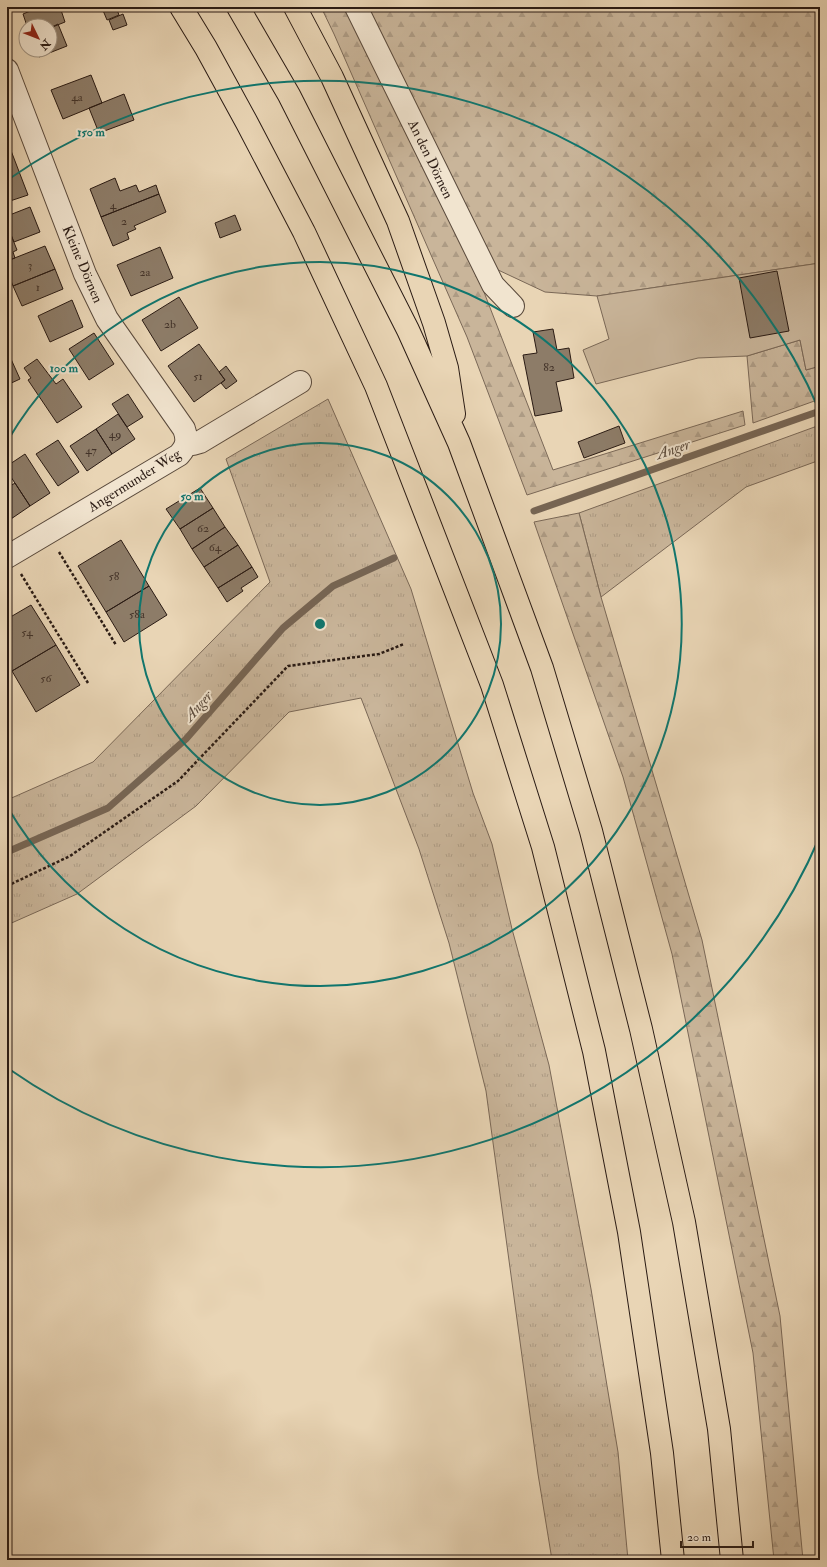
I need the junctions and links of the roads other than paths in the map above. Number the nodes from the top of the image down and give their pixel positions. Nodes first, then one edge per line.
1 (181, 7) edge
2 (238, 7) edge
3 (296, 7) edge
4 (356, 7) edge
5 (7, 70) edge
6 (513, 306) dead end
7 (300, 382) dead end
8 (187, 443) junction
9 (459, 443) junction
10 (8, 556) edge
11 (673, 1560) edge
12 (732, 1560) edge

1 - 11 highway
2 - 9 highway
3 - 9 highway
4 - 6 street, An den Dörnen
5 - 8 street, Kleine Dörnen
7 - 8 street, Angermunder Weg
8 - 10 street, Angermunder Weg
9 - 12 highway

